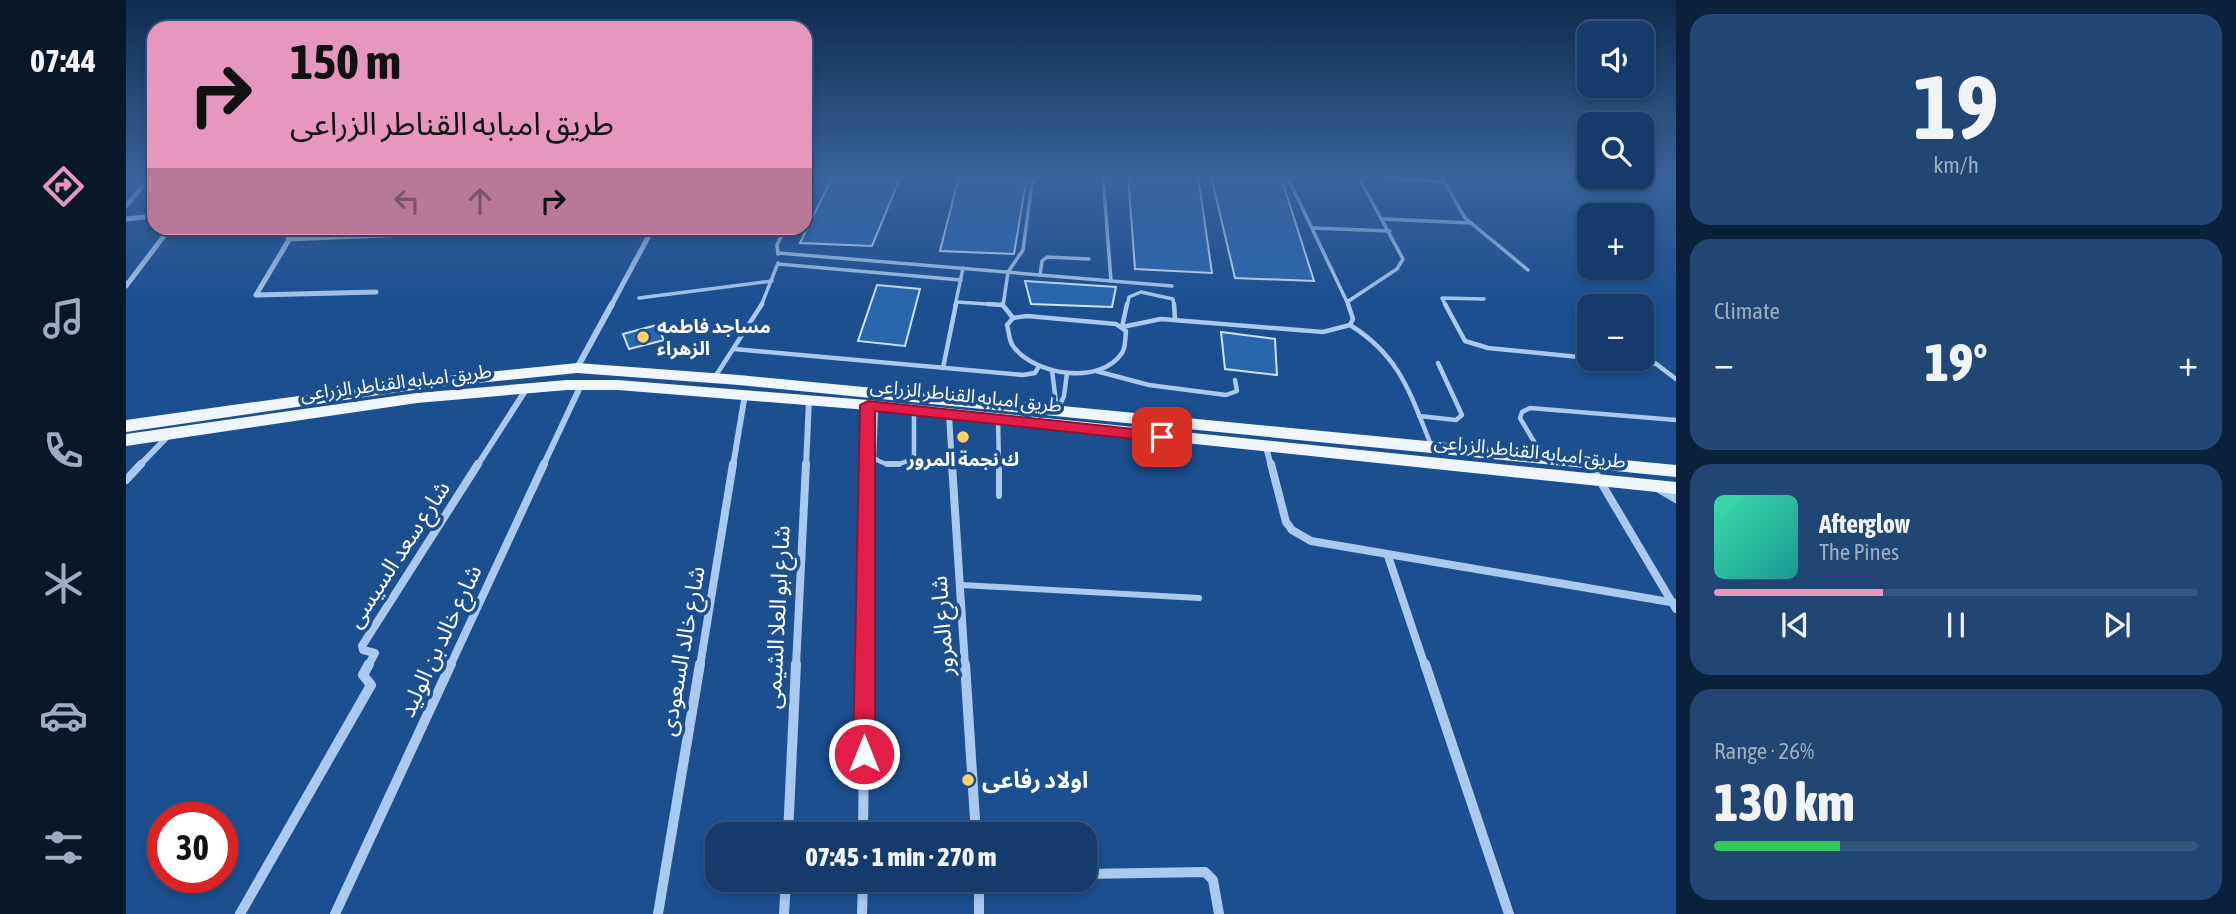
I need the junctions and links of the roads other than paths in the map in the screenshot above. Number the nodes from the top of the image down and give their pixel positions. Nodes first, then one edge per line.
1 (1027, 219) edge
2 (1106, 219) edge
3 (1307, 219) edge
4 (1382, 219) joint
5 (1466, 219) edge
6 (1471, 223) junction
7 (1311, 228) junction
8 (1390, 231) junction
9 (165, 235) edge
10 (291, 235) edge
11 (373, 235) edge
12 (650, 235) edge
13 (782, 235) edge
14 (288, 239) junction
15 (778, 253) junction
16 (1089, 259) dead end
17 (778, 264) junction
18 (963, 268) junction
19 (1528, 270) dead end
20 (1008, 272) junction
21 (1040, 275) junction
22 (961, 280) junction
23 (772, 281) junction
24 (1111, 281) junction
25 (126, 286) edge
26 (1172, 286) dead end
27 (376, 292) dead end
28 (639, 298) dead end
29 (1484, 299) dead end
30 (957, 302) junction
31 (1347, 302) junction
32 (1002, 305) junction
33 (1013, 318) junction
34 (1175, 319) junction
35 (1350, 325) junction
36 (1122, 327) junction
37 (734, 349) junction
38 (1577, 357) edge
39 (1438, 363) dead end
40 (1656, 363) edge
41 (1039, 366) junction
42 (943, 368) junction
43 (1052, 370) junction
44 (1096, 371) junction
45 (1067, 373) junction
46 (579, 377) junction
47 (715, 377) junction
48 (1676, 379) edge
49 (1235, 380) dead end
50 (527, 388) junction
51 (745, 394) junction
52 (809, 400) junction
53 (872, 406) junction
54 (914, 410) junction
55 (950, 414) junction
56 (1419, 416) junction
57 (1058, 418) junction
58 (999, 419) junction
59 (1676, 420) edge
60 (126, 426) edge
61 (169, 435) junction
62 (126, 440) edge
63 (1431, 445) junction
64 (1266, 447) junction
65 (1544, 457) junction
66 (1589, 461) junction
67 (1676, 471) edge
68 (1599, 479) junction
69 (126, 480) edge
70 (1652, 485) junction
71 (1676, 488) edge
72 (999, 496) dead end
73 (1676, 499) edge
74 (1388, 556) junction
75 (961, 585) junction
76 (1199, 598) dead end
77 (1675, 605) edge
78 (789, 822) edge
79 (863, 822) edge
80 (975, 822) edge
81 (1097, 874) edge
82 (785, 892) edge
83 (863, 892) edge
84 (979, 892) edge
85 (240, 914) edge
86 (335, 914) edge
87 (657, 914) edge
88 (784, 914) edge
89 (862, 914) edge
90 (979, 914) edge
91 (1219, 914) edge
92 (1509, 914) edge

1 - 20 lane
2 - 24 lane
3 - 7 lane
4 - 6 lane
4 - 8 lane
5 - 6 lane
6 - 19 lane
7 - 8 lane
7 - 31 lane
8 - 31 lane
9 - 25 street
10 - 14 street
11 - 14 street
12 - 46 street, شارع خالد بن الوليد
13 - 15 lane
14 - 27 street
15 - 17 lane
15 - 18 lane
16 - 21 lane
17 - 22 lane
17 - 23 lane
18 - 20 lane
18 - 22 lane
20 - 21 lane
20 - 32 lane
21 - 24 lane
22 - 30 lane
23 - 28 lane
23 - 37 lane
24 - 26 lane
29 - 38 lane
30 - 32 lane
30 - 42 lane
31 - 35 lane
32 - 33 lane
33 - 36 lane
33 - 41 lane
34 - 35 lane
34 - 36 lane
34 - 36 lane
35 - 56 lane
36 - 44 lane
37 - 42 lane
37 - 47 lane
39 - 56 lane
40 - 48 lane
41 - 42 lane
41 - 43 lane
43 - 45 lane
43 - 57 lane
44 - 45 lane
44 - 49 lane
45 - 57 lane
46 - 47 main road, طريق امبابه القناطر الزراعى
46 - 50 main road, طريق امبابه القناطر الزراعى
46 - 51 main road, طريق امبابه القناطر الزراعى
46 - 60 main road, طريق امبابه القناطر الزراعى
46 - 86 street, شارع خالد بن الوليد
47 - 57 main road, طريق امبابه القناطر الزراعى
50 - 61 main road, طريق امبابه القناطر الزراعى
50 - 85 street, شارع سعد السيسى
51 - 52 main road, طريق امبابه القناطر الزراعى
51 - 87 street, شارع خالد السعودى
52 - 53 main road, طريق امبابه القناطر الزراعى
52 - 78 street, شارع ابو العلا الشيمى
53 - 54 main road, طريق امبابه القناطر الزراعى
53 - 54 lane
53 - 79 street
54 - 55 main road, طريق امبابه القناطر الزراعى
55 - 58 main road, طريق امبابه القناطر الزراعى
55 - 75 street, شارع المرور
56 - 63 lane
57 - 58 main road, طريق امبابه القناطر الزراعى
57 - 63 main road, طريق امبابه القناطر الزراعى
57 - 64 main road, طريق امبابه القناطر الزراعى
58 - 72 lane
59 - 65 lane
61 - 62 main road, طريق امبابه القناطر الزراعى
61 - 69 street
63 - 65 main road, طريق امبابه القناطر الزراعى
64 - 68 main road, طريق امبابه القناطر الزراعى
64 - 74 street
65 - 66 main road, طريق امبابه القناطر الزراعى
66 - 67 main road, طريق امبابه القناطر الزراعى
66 - 68 street
68 - 70 main road, طريق امبابه القناطر الزراعى
68 - 77 street
70 - 71 main road, طريق امبابه القناطر الزراعى
70 - 73 street
74 - 77 street
74 - 92 street
75 - 76 lane
75 - 80 street, شارع المرور
81 - 91 street
82 - 88 street
83 - 89 street
84 - 90 street

